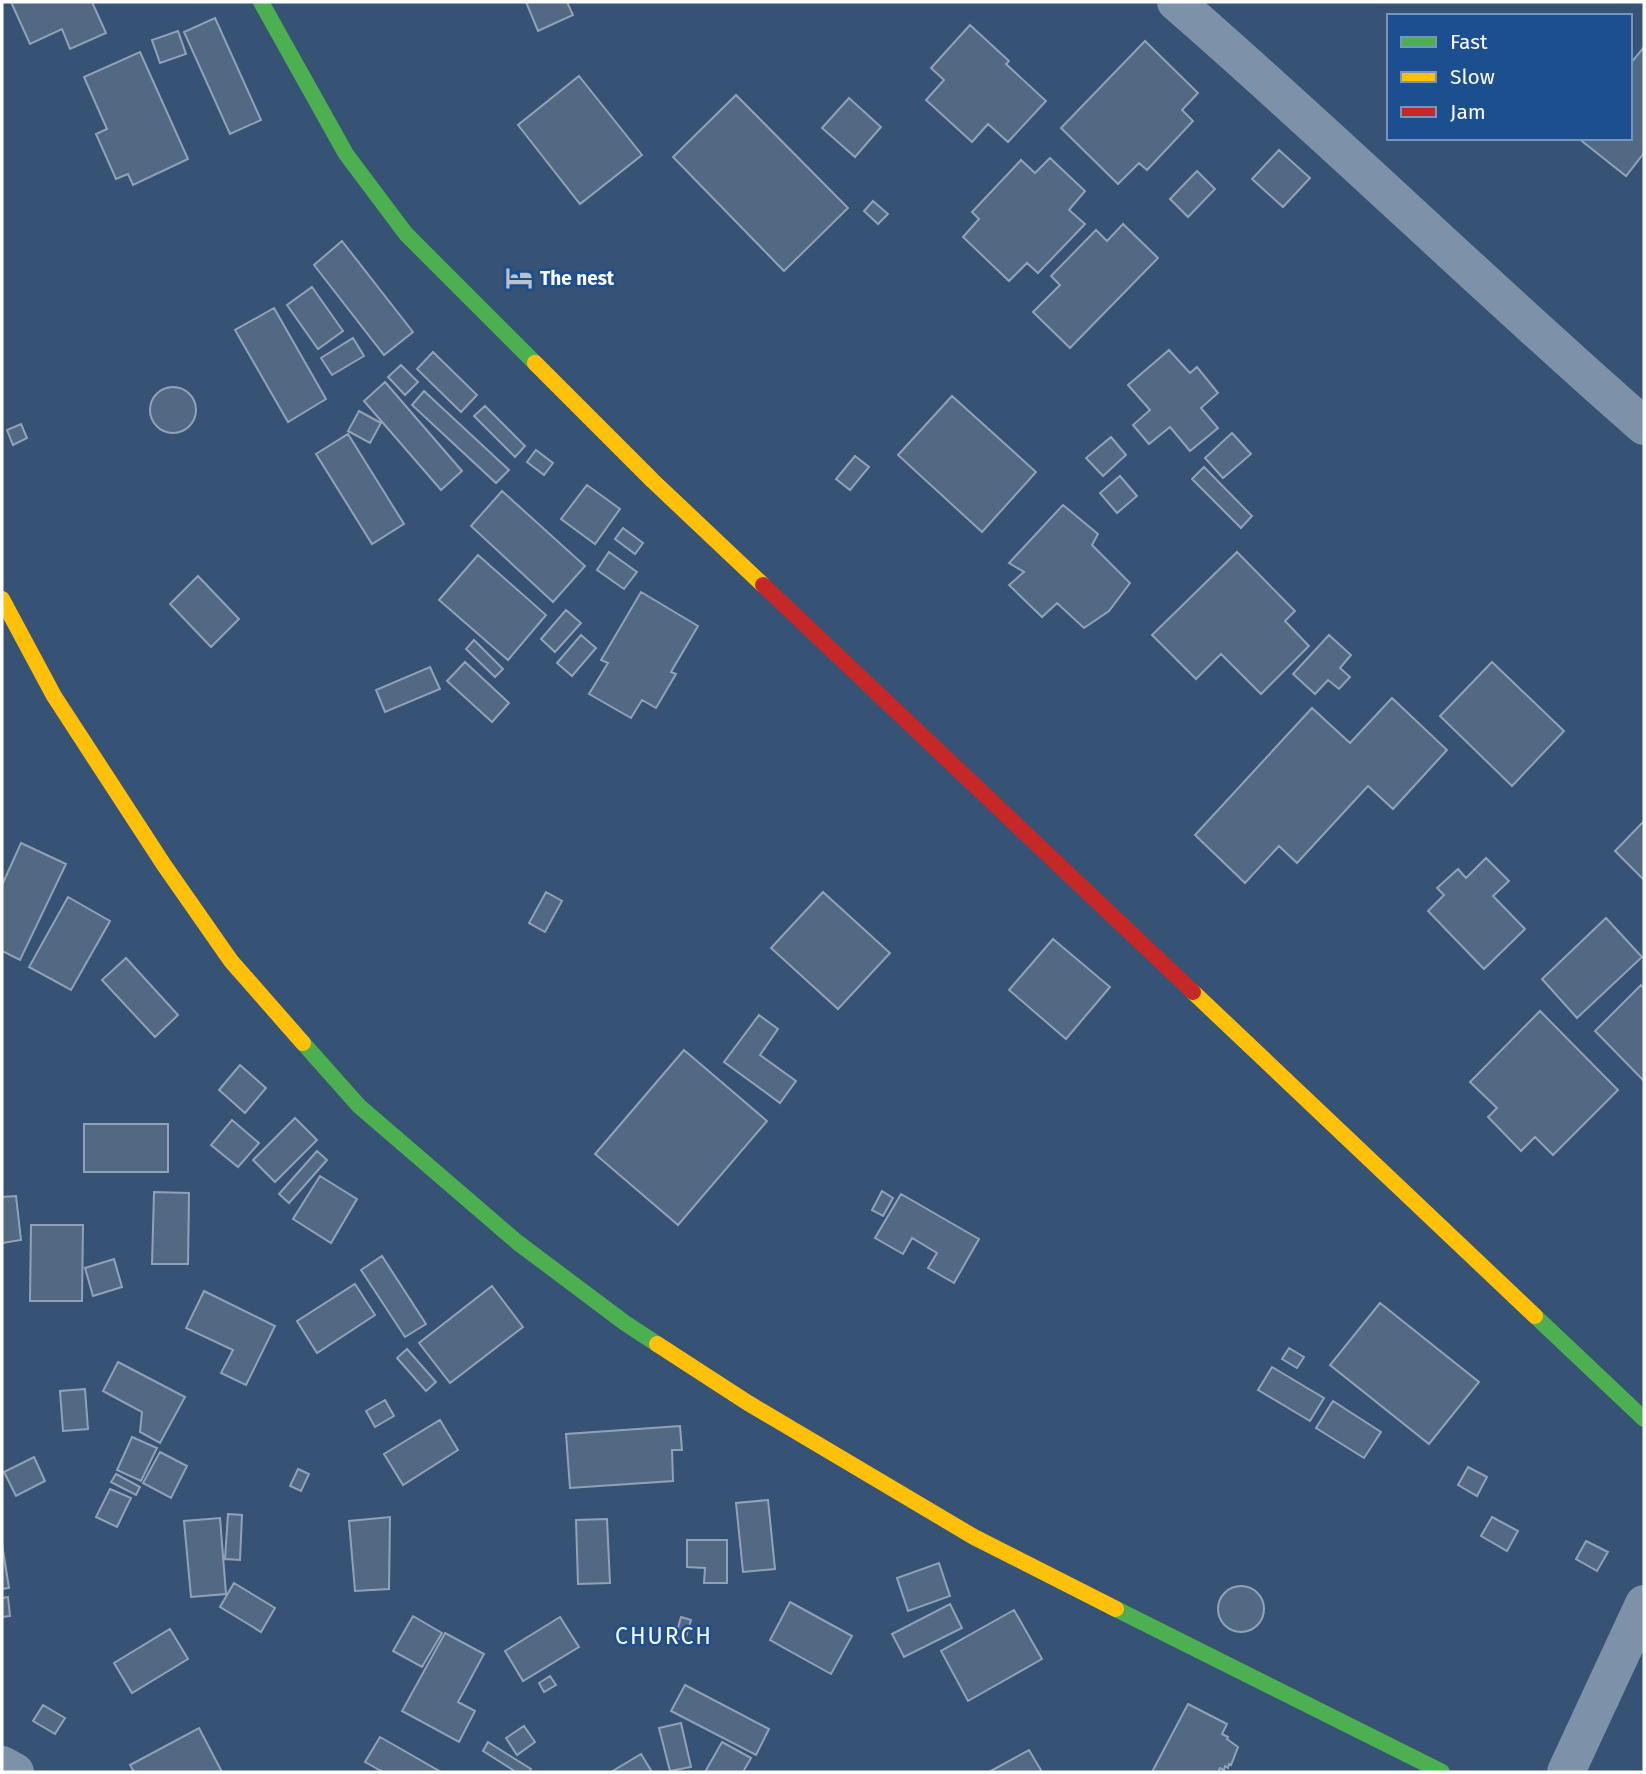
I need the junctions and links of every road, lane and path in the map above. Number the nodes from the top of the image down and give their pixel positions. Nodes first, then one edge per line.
1 (261, 2) edge
2 (1176, 2) edge
3 (1644, 426) edge
4 (2, 599) edge
5 (1644, 1419) edge
6 (1644, 1604) edge
7 (2, 1765) edge
8 (15, 1772) edge
9 (1442, 1772) edge
10 (1566, 1772) edge

1 - 5 street
2 - 3 street
4 - 9 street
6 - 10 street
7 - 8 street

